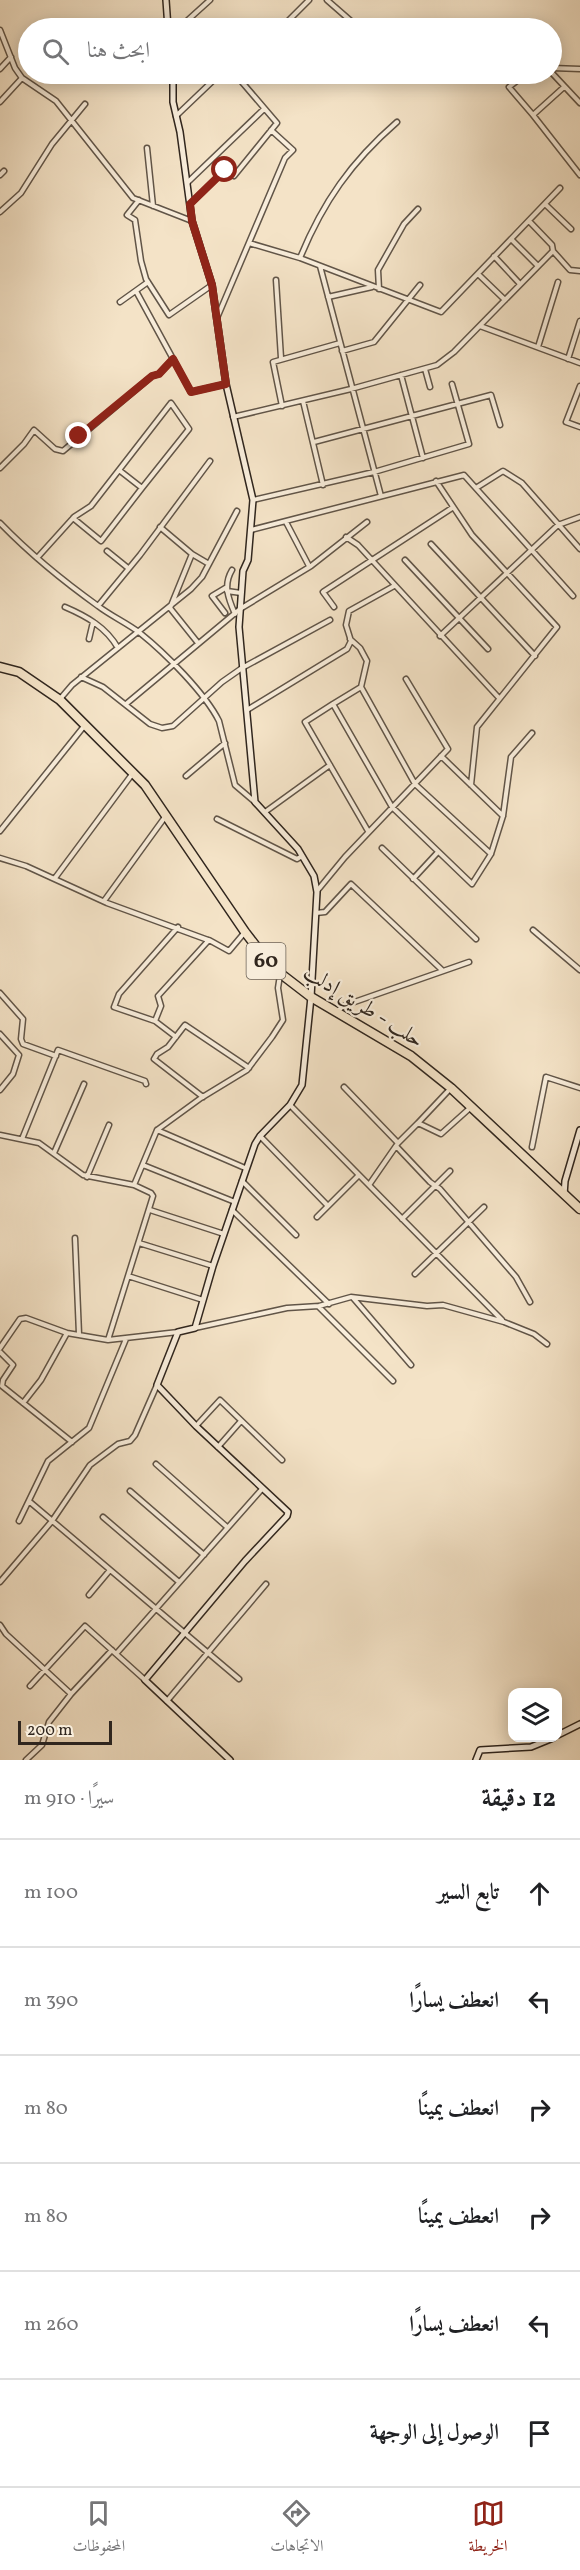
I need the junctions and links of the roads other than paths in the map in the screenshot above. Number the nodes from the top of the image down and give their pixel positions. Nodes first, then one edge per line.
1 (166, 0) edge
2 (210, 0) edge
3 (309, 0) edge
4 (327, 0) edge
5 (167, 18) edge
6 (190, 18) edge
7 (291, 18) edge
8 (348, 18) edge
9 (0, 33) edge
10 (10, 57) junction
11 (562, 68) edge
12 (0, 69) edge
13 (580, 69) edge
14 (18, 71) edge
15 (18, 82) edge
16 (32, 84) edge
17 (173, 84) edge
18 (210, 84) edge
19 (243, 84) edge
20 (513, 84) edge
21 (561, 84) edge
22 (564, 87) junction
23 (0, 102) edge
24 (580, 103) edge
25 (85, 104) dead end
26 (264, 109) junction
27 (533, 115) junction
28 (176, 116) junction
29 (73, 121) junction
30 (397, 122) dead end
31 (271, 130) junction
32 (147, 148) dead end
33 (580, 175) edge
34 (187, 183) junction
35 (560, 188) dead end
36 (139, 201) junction
37 (190, 204) junction
38 (545, 204) junction
39 (153, 206) junction
40 (418, 209) dead end
41 (0, 212) edge
42 (529, 220) junction
43 (192, 221) junction
44 (571, 229) dead end
45 (512, 239) junction
46 (249, 243) junction
47 (553, 251) junction
48 (494, 256) junction
49 (300, 258) junction
50 (320, 266) junction
51 (538, 266) junction
52 (580, 271) edge
53 (478, 274) junction
54 (276, 280) dead end
55 (148, 282) junction
56 (558, 282) dead end
57 (520, 284) junction
58 (212, 285) junction
59 (420, 285) dead end
60 (372, 286) junction
61 (379, 289) junction
62 (136, 291) junction
63 (328, 297) junction
64 (408, 300) junction
65 (505, 300) junction
66 (120, 302) dead end
67 (217, 319) junction
68 (580, 321) edge
69 (480, 326) junction
70 (340, 343) junction
71 (538, 347) junction
72 (342, 351) junction
73 (281, 358) junction
74 (173, 359) junction
75 (568, 359) junction
76 (580, 363) edge
77 (425, 369) junction
78 (401, 375) junction
79 (226, 384) junction
80 (452, 384) dead end
81 (430, 387) dead end
82 (351, 389) junction
83 (579, 389) edge
84 (302, 401) junction
85 (458, 404) junction
86 (282, 406) junction
87 (233, 417) junction
88 (412, 417) junction
89 (500, 425) dead end
90 (580, 427) edge
91 (363, 430) junction
92 (314, 442) junction
93 (423, 458) junction
94 (210, 461) dead end
95 (0, 468) edge
96 (119, 470) junction
97 (374, 472) junction
98 (436, 482) junction
99 (323, 485) junction
100 (142, 488) junction
101 (476, 488) junction
102 (381, 496) junction
103 (253, 500) junction
104 (452, 508) junction
105 (237, 511) dead end
106 (73, 518) junction
107 (580, 518) edge
108 (286, 522) junction
109 (367, 522) dead end
110 (0, 523) edge
111 (558, 525) junction
112 (160, 527) junction
113 (251, 530) junction
114 (346, 537) junction
115 (431, 544) dead end
116 (580, 549) edge
117 (532, 550) junction
118 (106, 551) dead end
119 (192, 554) junction
120 (36, 558) junction
121 (370, 560) junction
122 (405, 560) dead end
123 (209, 564) junction
124 (309, 566) junction
125 (128, 568) junction
126 (232, 570) dead end
127 (507, 574) junction
128 (394, 586) junction
129 (227, 589) junction
130 (241, 593) junction
131 (573, 596) dead end
132 (481, 597) junction
133 (98, 606) junction
134 (334, 607) dead end
135 (65, 608) dead end
136 (170, 608) junction
137 (237, 611) junction
138 (225, 613) dead end
139 (459, 618) junction
140 (330, 620) dead end
141 (93, 622) junction
142 (138, 632) junction
143 (440, 636) junction
144 (89, 639) dead end
145 (350, 639) junction
146 (198, 643) junction
147 (118, 648) junction
148 (488, 650) dead end
149 (535, 656) junction
150 (173, 664) junction
151 (0, 668) edge
152 (242, 668) junction
153 (81, 677) junction
154 (406, 679) dead end
155 (361, 687) junction
156 (499, 698) junction
157 (204, 699) junction
158 (60, 700) junction
159 (126, 704) junction
160 (333, 704) junction
161 (247, 710) junction
162 (85, 724) junction
163 (532, 733) dead end
164 (225, 743) junction
165 (441, 756) junction
166 (330, 765) junction
167 (134, 773) junction
168 (186, 776) dead end
169 (415, 784) junction
170 (471, 785) junction
171 (255, 802) junction
172 (392, 807) junction
173 (265, 812) junction
174 (166, 815) junction
175 (503, 816) junction
176 (217, 819) dead end
177 (0, 831) edge
178 (369, 831) junction
179 (382, 848) dead end
180 (438, 852) junction
181 (491, 854) junction
182 (303, 856) junction
183 (0, 858) edge
184 (55, 879) junction
185 (413, 879) junction
186 (317, 892) junction
187 (104, 901) junction
188 (316, 912) junction
189 (178, 927) junction
190 (533, 930) dead end
191 (245, 932) junction
192 (476, 939) dead end
193 (209, 940) junction
194 (469, 962) dead end
195 (442, 970) junction
196 (580, 970) edge
197 (280, 974) junction
198 (0, 993) edge
199 (311, 997) junction
200 (336, 1012) junction
201 (155, 1021) junction
202 (0, 1034) edge
203 (176, 1036) junction
204 (56, 1056) junction
205 (249, 1068) junction
206 (84, 1084) dead end
207 (146, 1084) dead end
208 (344, 1087) dead end
209 (451, 1088) junction
210 (580, 1088) edge
211 (0, 1090) edge
212 (203, 1097) junction
213 (290, 1104) junction
214 (471, 1108) junction
215 (418, 1123) junction
216 (109, 1125) dead end
217 (157, 1130) junction
218 (580, 1130) edge
219 (0, 1135) edge
220 (260, 1136) junction
221 (22, 1139) junction
222 (397, 1145) junction
223 (532, 1147) dead end
224 (54, 1153) junction
225 (143, 1165) junction
226 (245, 1168) junction
227 (450, 1171) dead end
228 (359, 1175) junction
229 (87, 1177) junction
230 (241, 1180) junction
231 (134, 1185) junction
232 (369, 1185) junction
233 (435, 1185) junction
234 (564, 1195) junction
235 (235, 1202) junction
236 (327, 1206) junction
237 (484, 1207) dead end
238 (580, 1209) edge
239 (150, 1210) junction
240 (232, 1210) junction
241 (317, 1217) dead end
242 (402, 1219) junction
243 (468, 1222) junction
244 (224, 1234) junction
245 (296, 1235) dead end
246 (75, 1238) dead end
247 (139, 1243) junction
248 (436, 1254) junction
249 (213, 1266) junction
250 (415, 1274) dead end
251 (128, 1276) junction
252 (354, 1298) junction
253 (203, 1300) junction
254 (530, 1302) dead end
255 (329, 1304) junction
256 (319, 1306) junction
257 (504, 1322) junction
258 (195, 1328) junction
259 (178, 1332) junction
260 (68, 1334) junction
261 (78, 1334) junction
262 (126, 1339) junction
263 (108, 1340) junction
264 (547, 1344) dead end
265 (0, 1348) edge
266 (0, 1352) edge
267 (411, 1365) dead end
268 (393, 1381) dead end
269 (157, 1385) junction
270 (23, 1403) junction
271 (241, 1421) junction
272 (196, 1426) junction
273 (72, 1442) junction
274 (218, 1447) junction
275 (282, 1460) dead end
276 (156, 1464) dead end
277 (262, 1489) junction
278 (130, 1491) dead end
279 (30, 1502) junction
280 (103, 1517) dead end
281 (19, 1521) dead end
282 (52, 1521) junction
283 (227, 1527) junction
284 (204, 1555) junction
285 (110, 1570) junction
286 (0, 1582) edge
287 (179, 1582) junction
288 (266, 1584) dead end
289 (89, 1595) dead end
290 (156, 1609) junction
291 (0, 1625) edge
292 (185, 1633) junction
293 (112, 1650) junction
294 (207, 1653) junction
295 (116, 1654) junction
296 (45, 1670) junction
297 (239, 1679) dead end
298 (145, 1680) junction
299 (30, 1686) dead end
300 (71, 1694) junction
301 (168, 1701) junction
302 (580, 1724) edge
303 (562, 1733) edge
304 (542, 1742) edge
305 (26, 1760) edge
306 (230, 1760) edge
307 (476, 1760) edge

1 - 5 street
2 - 6 street
3 - 7 street
4 - 8 street
9 - 10 street
10 - 12 street
10 - 14 street
11 - 13 street
15 - 23 street
16 - 29 street
17 - 28 street
18 - 28 street
19 - 26 street
20 - 27 street
21 - 22 street
22 - 24 street
22 - 27 street
25 - 29 street
26 - 31 street
26 - 34 street
27 - 33 street
28 - 34 street
29 - 36 street
29 - 41 street
30 - 49 street
31 - 37 street
31 - 46 street
32 - 39 street
34 - 37 street
35 - 38 street
36 - 39 street
36 - 55 street
37 - 43 street
38 - 42 street
38 - 44 street
39 - 43 street
40 - 61 street
42 - 45 street
42 - 47 street
43 - 58 street
45 - 48 street
45 - 51 street
46 - 49 street
46 - 67 street
47 - 51 street
47 - 52 street
48 - 53 street
48 - 57 street
49 - 50 street
50 - 60 street
50 - 63 street
51 - 57 street
53 - 64 street
53 - 65 street
54 - 73 street
55 - 58 street
55 - 62 street
56 - 71 street
57 - 65 street
58 - 67 street
59 - 64 street
60 - 61 street
60 - 63 street
61 - 64 street
62 - 66 street
62 - 74 street
63 - 70 street
64 - 72 street
65 - 69 street
67 - 79 street
68 - 75 street
69 - 71 street
69 - 77 street
70 - 72 street
70 - 73 street
71 - 75 street
72 - 82 street
73 - 86 street
74 - 79 street
74 - 95 street
75 - 76 street
77 - 78 street
77 - 81 street
78 - 82 street
78 - 88 street
79 - 87 street
80 - 85 street
82 - 84 street
82 - 91 street
83 - 90 street
84 - 86 street
84 - 92 street
85 - 88 street
85 - 89 street
85 - 93 street
86 - 87 street
87 - 103 street
88 - 91 street
88 - 93 street
91 - 92 street
91 - 97 street
92 - 99 street
93 - 97 street
94 - 112 street
96 - 100 street
96 - 100 street
96 - 106 street
97 - 99 street
97 - 102 street
98 - 101 street
98 - 102 street
98 - 104 street
99 - 103 street
100 - 106 street
101 - 111 street
101 - 117 street
102 - 108 street
103 - 113 street
104 - 121 street
104 - 127 street
105 - 123 street
106 - 120 street
107 - 111 street
108 - 113 street
108 - 124 street
109 - 114 street
110 - 120 street
111 - 116 street
111 - 117 street
112 - 119 street
112 - 125 street
113 - 130 street
114 - 121 street
114 - 124 street
115 - 132 street
117 - 127 street
117 - 131 street
118 - 125 street
119 - 123 street
119 - 136 street
120 - 133 street
121 - 128 street
121 - 134 street
122 - 139 street
123 - 136 street
124 - 137 street
125 - 133 street
126 - 129 street
127 - 132 street
127 - 149 street
128 - 143 street
128 - 145 street
129 - 130 street
129 - 137 street
129 - 138 street
130 - 137 street
132 - 139 street
132 - 149 street
133 - 142 street
135 - 141 street
136 - 142 street
136 - 146 street
137 - 146 street
137 - 152 street
139 - 143 street
139 - 148 street
140 - 152 street
141 - 144 street
141 - 147 street
142 - 147 street
142 - 150 street
143 - 156 street
145 - 155 street
145 - 161 street
146 - 150 street
147 - 153 street
149 - 156 street
150 - 157 street
150 - 159 street
151 - 158 highway, حلب - طريق إدلب / 60
152 - 157 street
152 - 161 street
153 - 158 street
153 - 159 street
154 - 165 street
155 - 160 street
155 - 169 street
156 - 170 street
157 - 159 street
157 - 164 street
158 - 162 highway, حلب - طريق إدلب / 60
160 - 166 street
160 - 172 street
161 - 171 street
162 - 167 highway, حلب - طريق إدلب / 60
162 - 177 street
163 - 175 street
164 - 168 street
164 - 171 street
165 - 169 street
165 - 170 street
166 - 173 street
166 - 178 street
167 - 174 highway, حلب - طريق إدلب / 60
167 - 184 street
169 - 172 street
169 - 181 street
170 - 175 street
171 - 173 street
172 - 178 street
172 - 180 street
173 - 182 street
174 - 187 street
174 - 191 highway, حلب - طريق إدلب / 60
175 - 181 street
176 - 182 street
178 - 186 street
179 - 185 street
180 - 181 street
180 - 185 street
182 - 186 street
183 - 184 street
184 - 187 street
185 - 192 street
186 - 188 street
187 - 189 street
188 - 195 street
188 - 199 street
189 - 193 street
189 - 201 street
190 - 196 street
191 - 193 street
191 - 197 highway, حلب - طريق إدلب / 60
193 - 201 street
194 - 195 street
195 - 200 street
197 - 199 highway, حلب - طريق إدلب / 60
197 - 205 street
198 - 204 street
199 - 200 highway, حلب - طريق إدلب / 60
199 - 213 street
200 - 209 highway, حلب - طريق إدلب / 60
201 - 203 street
202 - 211 street
203 - 205 street
203 - 212 street
204 - 207 street
204 - 221 street
205 - 212 street
206 - 224 street
208 - 222 street
209 - 214 highway, حلب - طريق إدلب / 60
209 - 215 street
210 - 223 street
212 - 217 street
213 - 220 street
213 - 228 street
214 - 215 street
214 - 234 highway, حلب - طريق إدلب / 60
215 - 222 street
216 - 229 street
217 - 225 street
217 - 226 street
218 - 234 street
219 - 221 street
220 - 226 street
220 - 236 street
221 - 224 street
222 - 232 street
222 - 233 street
224 - 229 street
225 - 231 street
225 - 235 street
226 - 230 street
227 - 233 street
228 - 232 street
228 - 236 street
229 - 231 street
230 - 235 street
230 - 245 street
231 - 239 street
232 - 242 street
233 - 242 street
233 - 243 street
234 - 238 highway, حلب - طريق إدلب / 60
235 - 240 street
236 - 241 street
237 - 243 street
239 - 244 street
239 - 247 street
240 - 244 street
240 - 255 street
242 - 248 street
243 - 248 street
243 - 254 street
244 - 249 street
246 - 261 street
247 - 249 street
247 - 251 street
248 - 250 street
248 - 257 street
249 - 253 street
251 - 253 street
251 - 263 street
252 - 255 street
252 - 257 street
252 - 267 street
253 - 258 street
255 - 256 street
256 - 258 street
256 - 268 street
257 - 264 street
258 - 259 street
259 - 262 street
259 - 269 street
260 - 261 street
260 - 265 street
260 - 270 street
261 - 263 street
262 - 263 street
262 - 273 street
266 - 270 street
269 - 272 street
269 - 282 street
270 - 273 street
271 - 272 street
271 - 274 street
271 - 275 street
272 - 274 street
273 - 279 street
274 - 277 street
276 - 283 street
277 - 283 street
277 - 292 street
278 - 284 street
279 - 281 street
279 - 282 street
280 - 287 street
282 - 285 street
282 - 286 street
283 - 284 street
284 - 287 street
285 - 289 street
285 - 290 street
287 - 290 street
288 - 294 street
290 - 292 street
290 - 295 street
291 - 296 street
292 - 294 street
292 - 298 street
293 - 295 street
293 - 296 street
293 - 300 street
294 - 297 street
294 - 301 street
295 - 298 street
296 - 299 street
296 - 300 street
298 - 301 street
300 - 305 street
301 - 306 street
302 - 303 street
304 - 307 street

